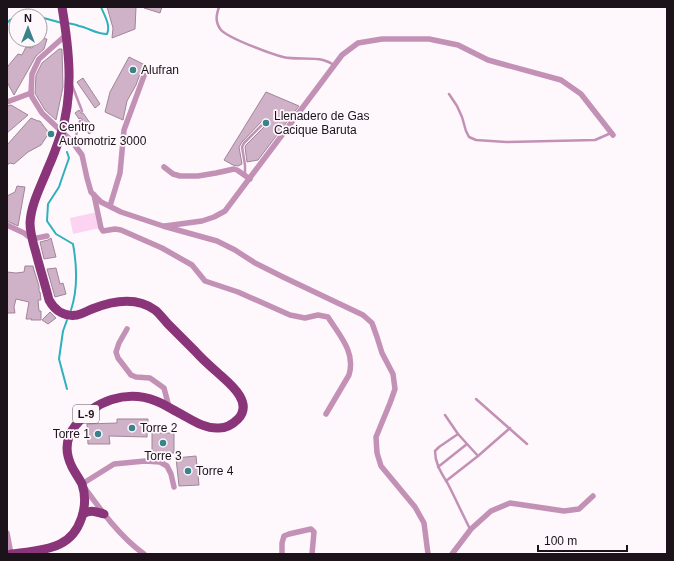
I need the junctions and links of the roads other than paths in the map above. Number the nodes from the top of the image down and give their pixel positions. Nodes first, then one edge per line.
1 (220, 7) edge
2 (63, 9) edge
3 (66, 36) junction
4 (335, 65) junction
5 (146, 73) dead end
6 (70, 78) junction
7 (31, 93) junction
8 (449, 94) dead end
9 (7, 102) edge
10 (82, 111) dead end
11 (80, 121) dead end
12 (264, 123) dead end
13 (62, 132) junction
14 (612, 134) joint
15 (73, 142) junction
16 (164, 168) dead end
17 (248, 177) junction
18 (94, 194) junction
19 (110, 206) junction
20 (7, 225) edge
21 (163, 226) junction
22 (47, 236) dead end
23 (32, 239) junction
24 (127, 329) dead end
25 (476, 399) dead end
26 (168, 407) junction
27 (326, 414) dead end
28 (445, 415) dead end
29 (510, 428) junction
30 (458, 434) junction
31 (467, 444) junction
32 (527, 444) dead end
33 (478, 456) junction
34 (438, 467) junction
35 (446, 481) junction
36 (82, 484) junction
37 (174, 487) dead end
38 (593, 496) dead end
39 (83, 514) junction
40 (104, 514) junction
41 (471, 529) junction
42 (7, 533) edge
43 (11, 554) edge
44 (144, 554) edge
45 (282, 554) edge
46 (312, 554) edge
47 (428, 554) edge
48 (452, 554) edge

1 - 4 lane
2 - 3 main road, L-9
3 - 6 main road, L-9
3 - 7 street
4 - 14 street
4 - 17 street
5 - 19 street
6 - 10 lane
6 - 13 main road, L-9
7 - 9 street
7 - 13 street
8 - 14 lane
11 - 15 lane
12 - 17 lane
13 - 15 street
13 - 23 main road, L-9
15 - 18 street
16 - 17 street
17 - 21 street
18 - 19 street
18 - 27 street
19 - 21 street
20 - 23 street
21 - 47 street
22 - 23 street
23 - 26 main road, L-9
24 - 26 street
25 - 29 lane
26 - 36 main road, L-9
28 - 30 lane
29 - 32 lane
29 - 33 lane
30 - 31 lane
30 - 34 lane
31 - 33 lane
31 - 34 lane
33 - 35 lane
34 - 35 lane
35 - 41 lane
36 - 37 street
36 - 39 main road, L-9
36 - 40 street
38 - 41 street
39 - 40 main road
39 - 43 main road, L-9
40 - 44 street
41 - 48 street
42 - 43 street
45 - 46 street

